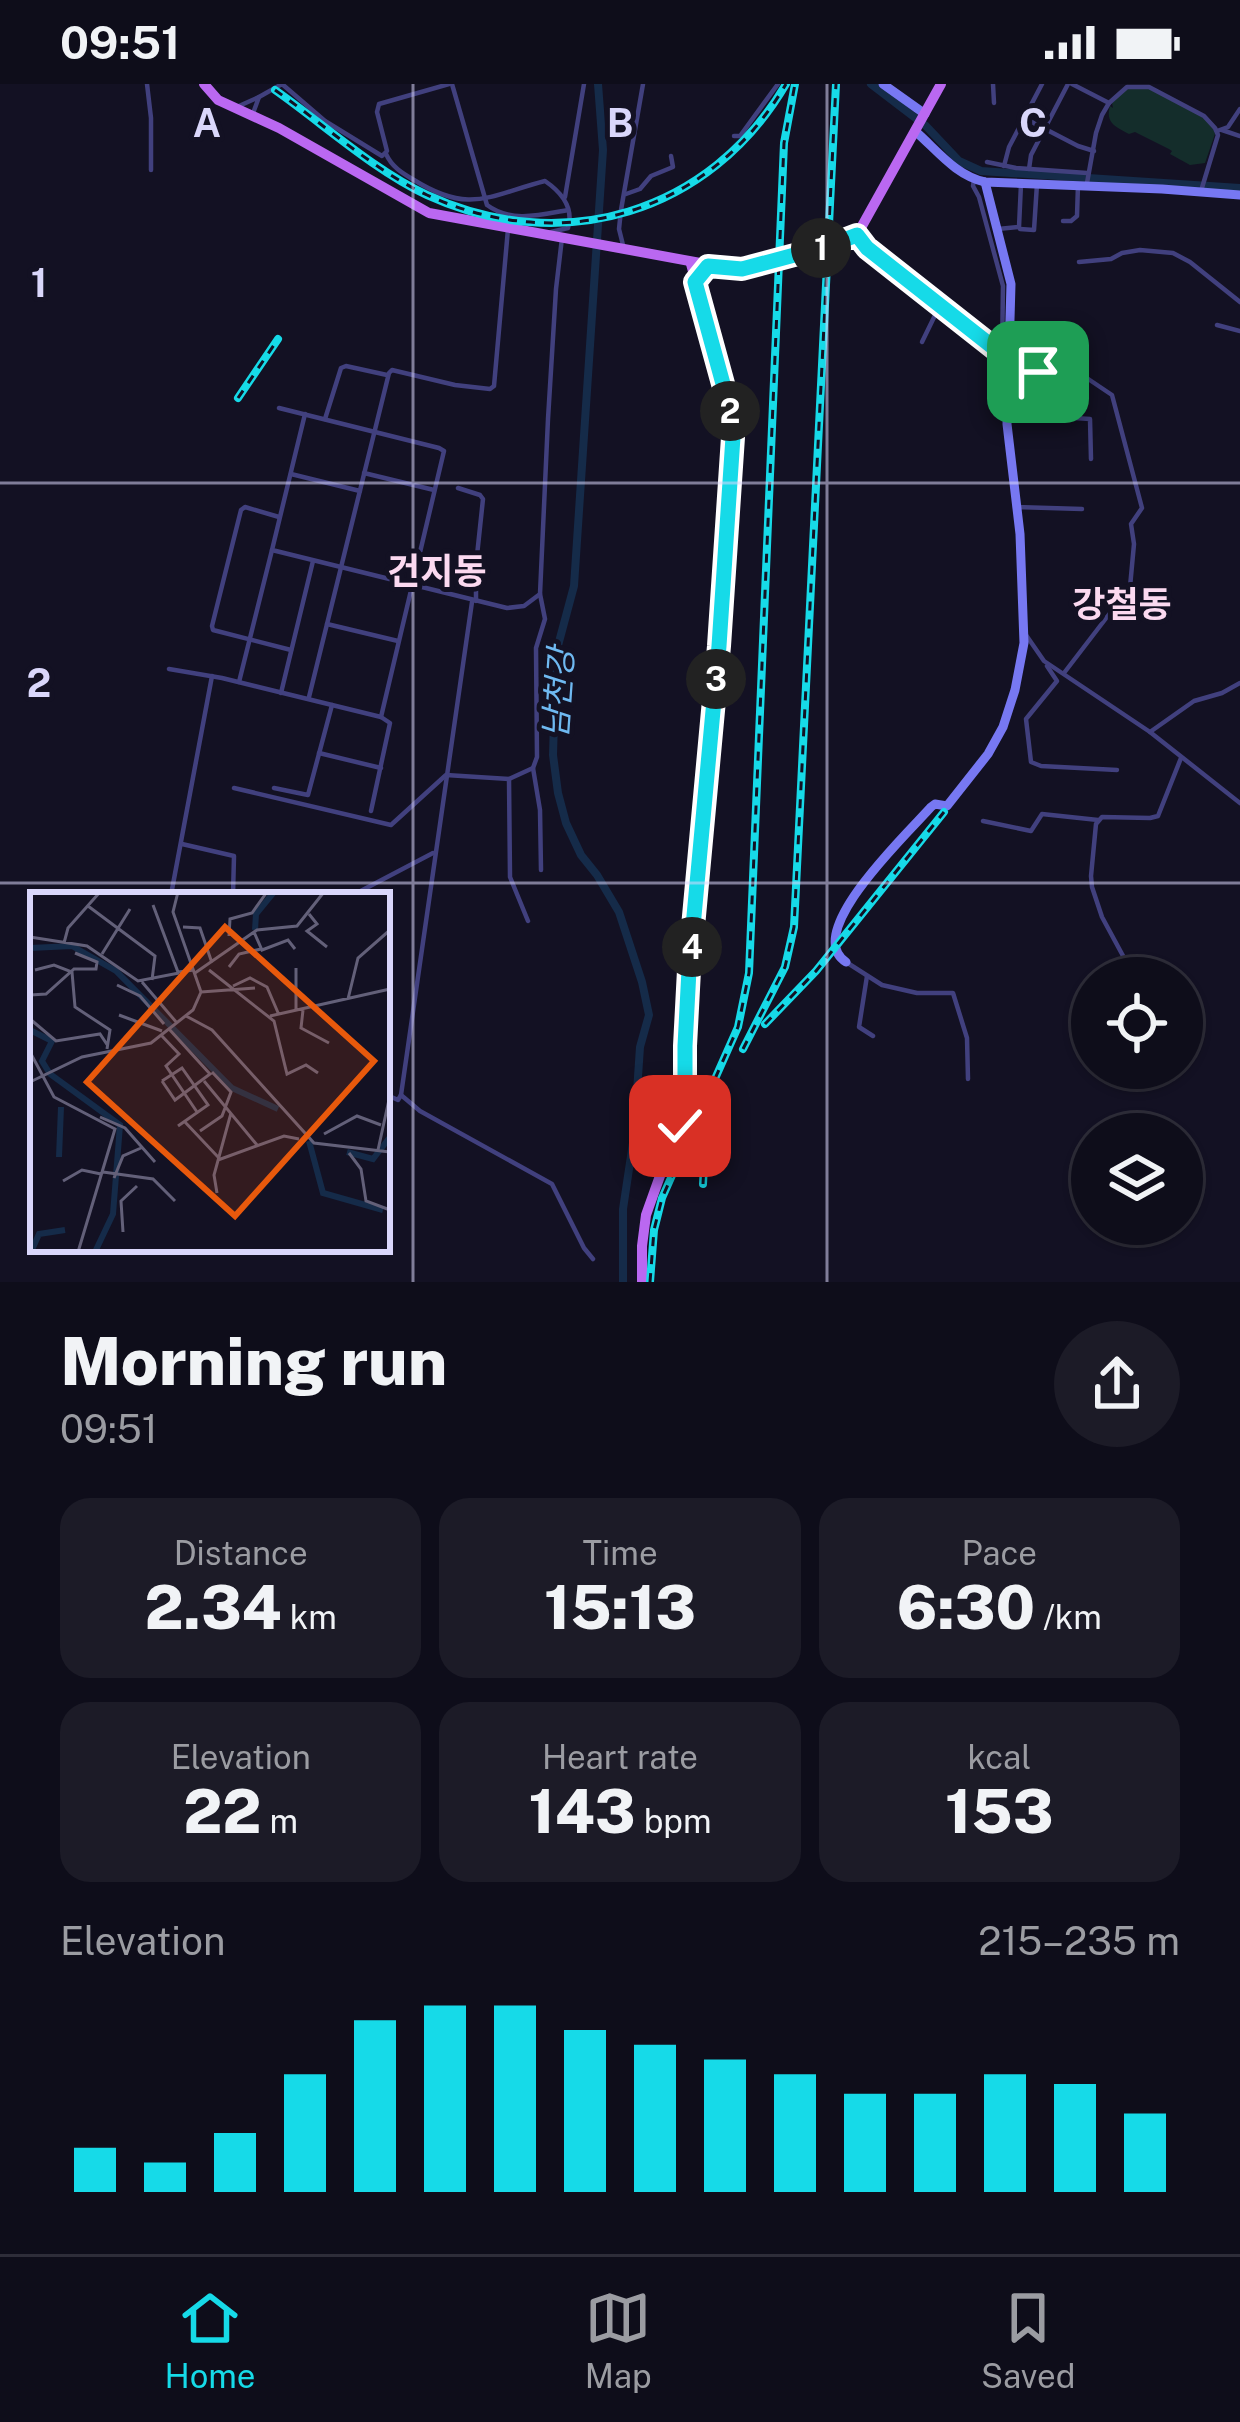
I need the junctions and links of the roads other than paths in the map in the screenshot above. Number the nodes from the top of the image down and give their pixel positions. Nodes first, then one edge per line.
1 (147, 84) edge
2 (204, 84) edge
3 (450, 84) edge
4 (584, 84) edge
5 (643, 84) edge
6 (778, 84) edge
7 (883, 84) edge
8 (941, 84) edge
9 (993, 84) edge
10 (1042, 84) edge
11 (1070, 84) edge
12 (273, 88) edge
13 (259, 97) junction
14 (994, 103) dead end
15 (1108, 103) junction
16 (235, 108) junction
17 (1240, 109) edge
18 (252, 116) junction
19 (1024, 118) junction
20 (917, 128) junction
21 (1044, 128) junction
22 (1220, 131) junction
23 (734, 136) dead end
24 (1240, 136) edge
25 (1094, 151) junction
26 (386, 154) junction
27 (671, 156) dead end
28 (987, 162) dead end
29 (1004, 166) junction
30 (1029, 169) junction
31 (151, 170) dead end
32 (980, 180) junction
33 (1085, 181) junction
34 (1021, 184) junction
35 (1037, 184) junction
36 (1202, 187) junction
37 (626, 194) junction
38 (1240, 195) edge
39 (565, 198) junction
40 (484, 200) junction
41 (568, 211) junction
42 (1063, 221) dead end
43 (508, 229) junction
44 (998, 229) junction
45 (1018, 229) junction
46 (541, 234) junction
47 (857, 235) junction
48 (566, 238) junction
49 (620, 250) junction
50 (999, 251) junction
51 (1079, 262) dead end
52 (691, 264) junction
53 (708, 266) junction
54 (695, 282) junction
55 (1240, 302) edge
56 (940, 305) junction
57 (1217, 325) dead end
58 (1240, 331) edge
59 (922, 342) dead end
60 (1006, 355) junction
61 (388, 376) junction
62 (279, 409) dead end
63 (304, 414) junction
64 (326, 419) junction
65 (374, 432) junction
66 (1091, 459) dead end
67 (364, 473) junction
68 (291, 474) junction
69 (458, 488) dead end
70 (359, 491) junction
71 (436, 491) junction
72 (1016, 507) junction
73 (1082, 509) dead end
74 (279, 517) junction
75 (272, 550) junction
76 (313, 560) junction
77 (341, 567) junction
78 (413, 585) junction
79 (541, 594) junction
80 (474, 600) junction
81 (327, 624) junction
82 (1024, 630) junction
83 (250, 639) junction
84 (399, 642) junction
85 (291, 650) junction
86 (1044, 661) junction
87 (169, 669) dead end
88 (1064, 674) junction
89 (212, 676) junction
90 (239, 682) junction
91 (1240, 683) edge
92 (281, 692) junction
93 (309, 700) junction
94 (332, 705) junction
95 (381, 717) junction
96 (1150, 732) junction
97 (320, 753) junction
98 (1181, 758) junction
99 (381, 768) junction
100 (533, 768) junction
101 (1117, 770) dead end
102 (446, 775) junction
103 (509, 779) junction
104 (234, 788) dead end
105 (274, 788) dead end
106 (1240, 802) edge
107 (371, 811) dead end
108 (1098, 820) junction
109 (983, 821) dead end
110 (182, 844) junction
111 (435, 852) junction
112 (541, 870) dead end
113 (172, 892) edge
114 (233, 892) edge
115 (359, 892) edge
116 (528, 921) dead end
117 (1124, 957) edge
118 (846, 962) joint
119 (867, 976) junction
120 (873, 1036) dead end
121 (968, 1078) dead end
122 (401, 1095) junction
123 (390, 1096) edge
124 (593, 1258) dead end
125 (642, 1282) edge

1 - 31 street
2 - 16 main road
3 - 26 street
3 - 40 street
4 - 39 street
5 - 37 street
6 - 23 street
7 - 20 street
8 - 20 main road
9 - 14 street
10 - 19 street
11 - 15 street
11 - 21 street
12 - 13 street
12 - 26 street
13 - 16 street
13 - 18 street
15 - 22 street
15 - 25 street
16 - 18 main road
17 - 22 street
18 - 43 main road
19 - 21 street
19 - 29 street
20 - 32 street
20 - 47 main road
21 - 25 street
21 - 30 street
22 - 24 street
22 - 36 street
25 - 33 street
26 - 40 street
27 - 37 street
28 - 29 street
29 - 30 street
30 - 33 street
32 - 34 street
32 - 44 street
32 - 50 street
33 - 35 street
33 - 36 street
33 - 42 street
34 - 35 street
34 - 45 street
35 - 45 street
36 - 38 street
37 - 49 street
39 - 40 street
39 - 41 street
40 - 41 street
41 - 46 street
43 - 46 main road
43 - 61 street
44 - 45 street
44 - 50 street
46 - 48 main road
47 - 53 main road
47 - 56 street
48 - 49 main road
48 - 79 street
49 - 52 main road
50 - 60 street
51 - 55 street
52 - 53 main road
52 - 54 main road
53 - 54 main road
54 - 125 main road
56 - 59 street
56 - 60 street
57 - 58 street
60 - 66 street
60 - 72 street
60 - 88 street
61 - 64 street
61 - 65 street
62 - 63 street
63 - 64 street
63 - 68 street
64 - 65 street
65 - 67 street
65 - 71 street
67 - 70 street
67 - 71 street
68 - 70 street
68 - 74 street
69 - 80 street
70 - 77 street
71 - 78 street
72 - 73 street
72 - 82 street
74 - 75 street
74 - 83 street
75 - 76 street
75 - 83 street
76 - 77 street
76 - 85 street
77 - 78 street
77 - 81 street
78 - 80 street
78 - 84 street
79 - 80 street
79 - 100 street
80 - 102 street
81 - 84 street
81 - 93 street
82 - 86 street
82 - 118 street
83 - 85 street
83 - 90 street
84 - 95 street
85 - 92 street
86 - 88 street
86 - 101 street
87 - 89 street
88 - 96 street
89 - 90 street
89 - 110 street
90 - 92 street
91 - 96 street
92 - 93 street
93 - 94 street
94 - 95 street
94 - 97 street
95 - 99 street
96 - 98 street
97 - 99 street
97 - 105 street
98 - 106 street
98 - 108 street
99 - 107 street
100 - 103 street
100 - 112 street
102 - 103 street
102 - 104 street
102 - 111 street
103 - 116 street
108 - 109 street
108 - 117 street
110 - 113 street
110 - 114 street
111 - 115 street
111 - 122 street
118 - 119 street
119 - 120 street
119 - 121 street
122 - 123 street
122 - 124 street

